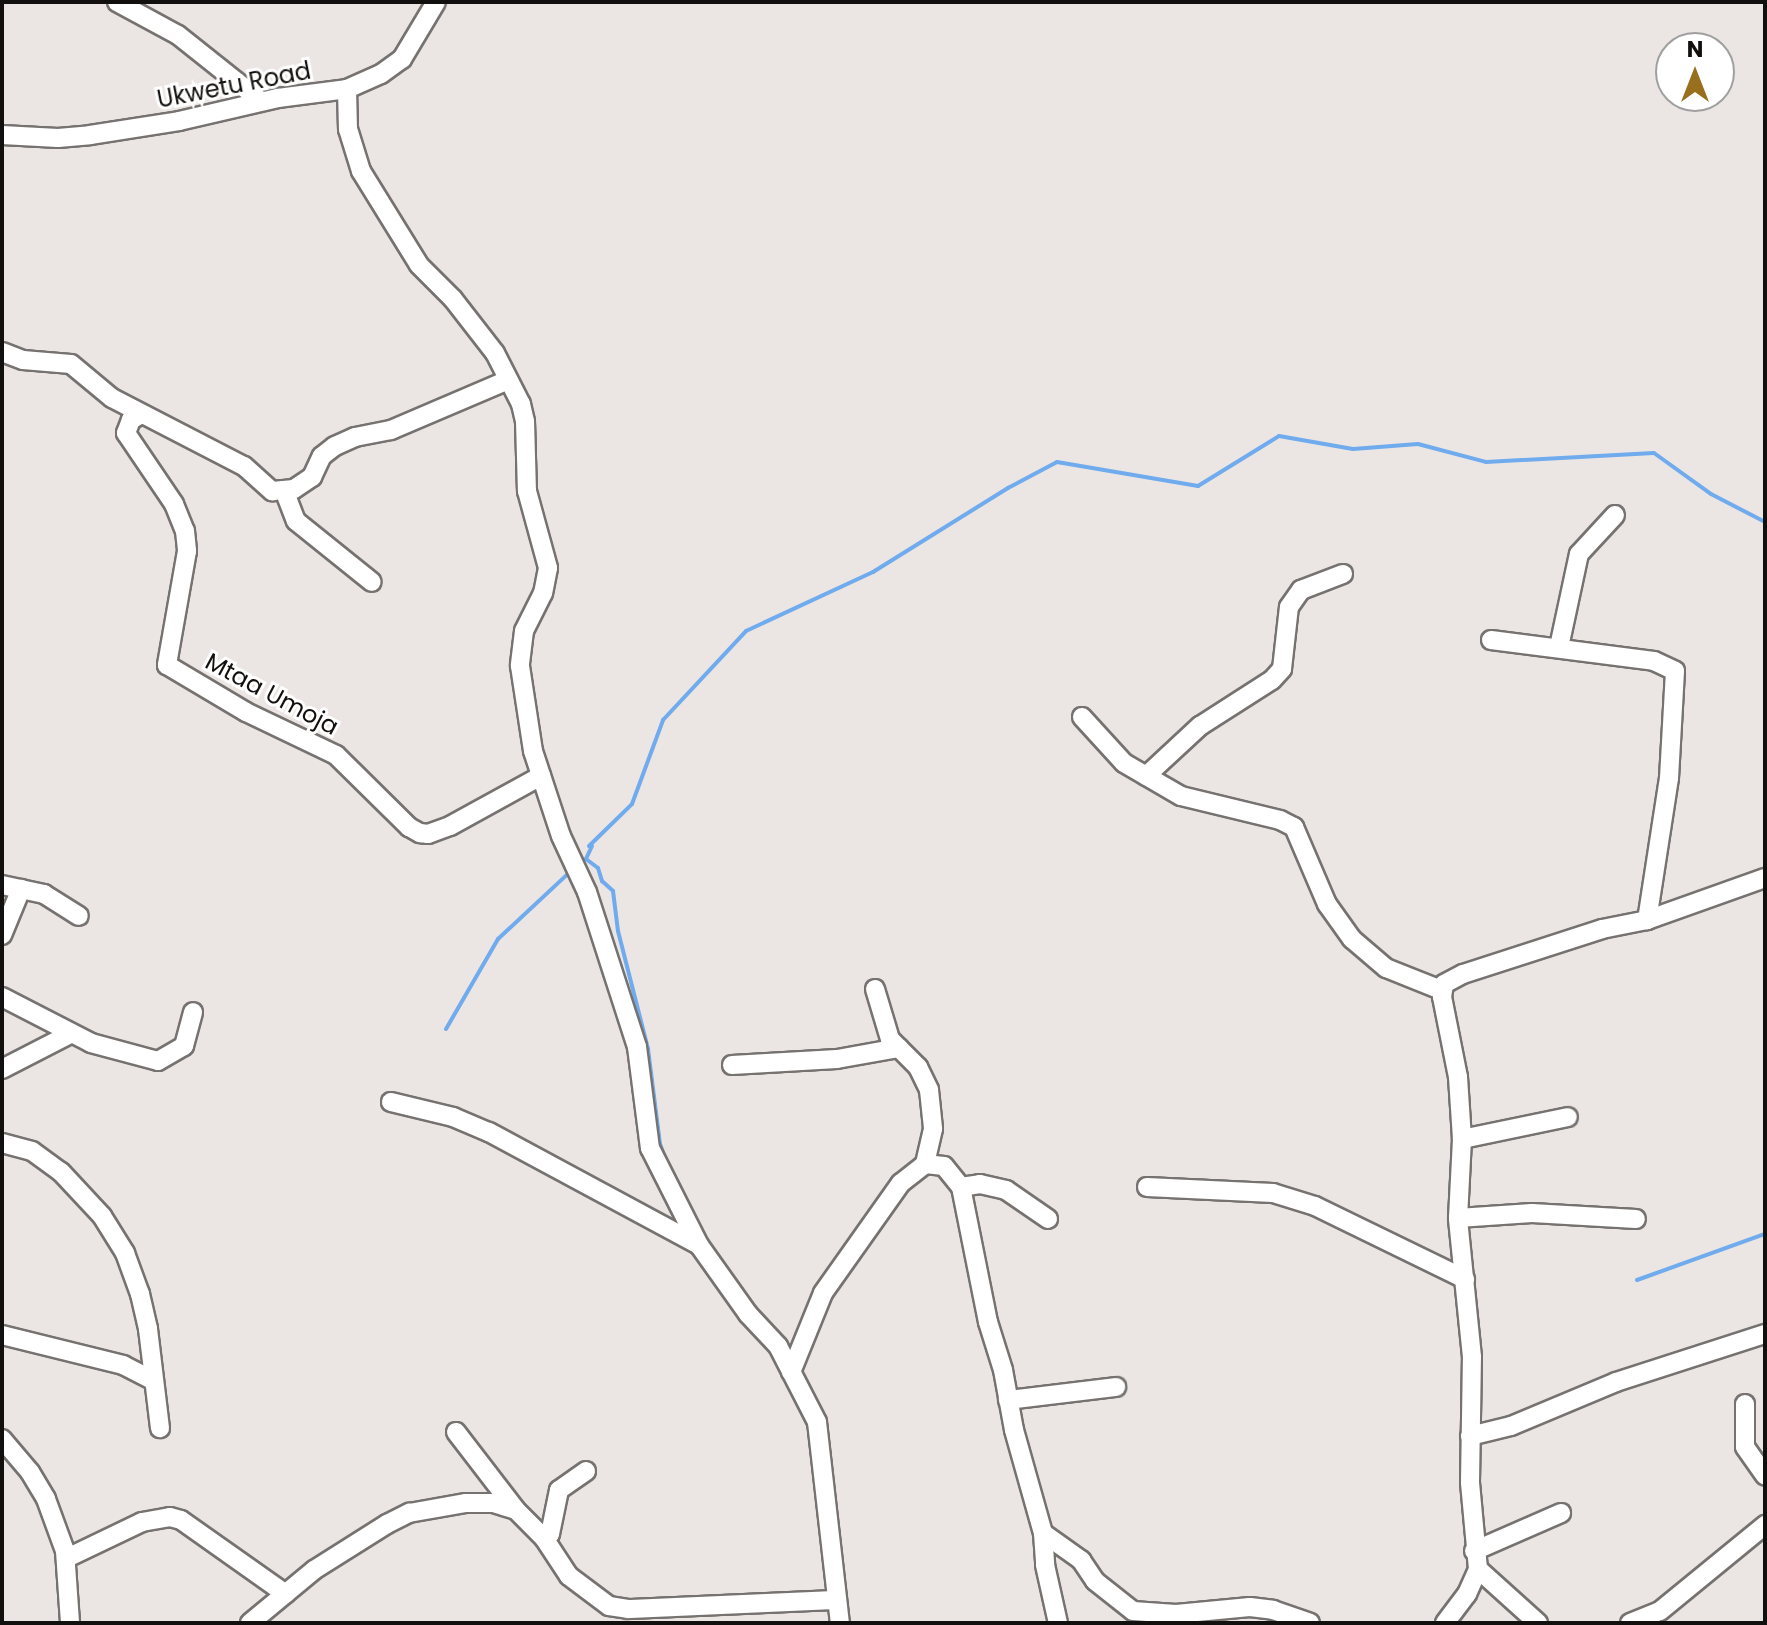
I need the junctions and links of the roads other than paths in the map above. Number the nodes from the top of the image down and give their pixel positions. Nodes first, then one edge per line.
1 (117, 2) edge
2 (436, 2) edge
3 (347, 89) junction
4 (261, 101) junction
5 (2, 135) edge
6 (2, 352) edge
7 (508, 380) junction
8 (141, 414) junction
9 (284, 490) junction
10 (1615, 515) dead end
11 (1343, 574) dead end
12 (372, 582) dead end
13 (1491, 640) dead end
14 (1559, 647) junction
15 (1082, 717) dead end
16 (541, 776) junction
17 (1146, 776) junction
18 (1765, 878) edge
19 (2, 885) edge
20 (21, 889) junction
21 (79, 916) dead end
22 (1647, 920) junction
23 (2, 935) edge
24 (875, 989) dead end
25 (1441, 990) junction
26 (2, 997) edge
27 (193, 1012) dead end
28 (70, 1034) junction
29 (899, 1048) junction
30 (732, 1065) dead end
31 (2, 1069) edge
32 (391, 1102) dead end
33 (1568, 1117) dead end
34 (1462, 1139) junction
35 (2, 1143) edge
36 (925, 1164) junction
37 (961, 1187) junction
38 (1147, 1187) dead end
39 (1458, 1218) junction
40 (1048, 1219) dead end
41 (1636, 1219) dead end
42 (699, 1245) junction
43 (1465, 1279) junction
44 (1765, 1334) edge
45 (2, 1335) edge
46 (791, 1372) junction
47 (153, 1380) junction
48 (1116, 1387) dead end
49 (1008, 1400) junction
50 (1745, 1404) dead end
51 (160, 1428) dead end
52 (456, 1432) dead end
53 (1470, 1436) junction
54 (2, 1439) edge
55 (586, 1471) dead end
56 (1765, 1476) edge
57 (516, 1510) junction
58 (1561, 1513) dead end
59 (1765, 1525) edge
60 (1043, 1533) junction
61 (544, 1538) junction
62 (67, 1558) junction
63 (1476, 1560) junction
64 (286, 1594) junction
65 (837, 1600) junction
66 (1660, 1611) junction
67 (70, 1623) edge
68 (250, 1623) edge
69 (840, 1623) edge
70 (1058, 1623) edge
71 (1310, 1623) edge
72 (1445, 1623) edge
73 (1538, 1623) edge
74 (1630, 1623) edge
75 (1675, 1623) edge

1 - 4 street
2 - 3 street, Ukwetu Road
3 - 4 street, Ukwetu Road
3 - 7 street
4 - 5 street, Ukwetu Road
6 - 8 street
7 - 9 street
7 - 16 street
8 - 9 street
8 - 16 street, Mtaa Umoja
9 - 12 street
10 - 14 street
11 - 17 street
13 - 14 street
14 - 22 street
15 - 17 street
16 - 42 street
17 - 25 street
18 - 22 street
19 - 20 street
20 - 21 street
20 - 23 street
22 - 25 street
24 - 29 street
25 - 34 street
26 - 28 street
27 - 28 street
28 - 31 street
29 - 30 street
29 - 36 street
32 - 42 street
33 - 34 street
34 - 39 street
35 - 47 street
36 - 37 street
36 - 46 street
37 - 40 street
37 - 49 street
38 - 43 street
39 - 41 street
39 - 43 street
42 - 46 street
43 - 53 street
44 - 53 street
45 - 47 street
46 - 65 street
47 - 51 street
48 - 49 street
49 - 60 street
50 - 56 street
52 - 57 street
53 - 63 street
54 - 62 street
55 - 61 street
57 - 61 street
57 - 64 street
58 - 63 street
59 - 66 street
60 - 70 street
60 - 71 street
61 - 65 street
62 - 64 street
62 - 67 street
63 - 72 street
63 - 73 street
64 - 68 street
65 - 69 street
66 - 74 street
66 - 75 street

